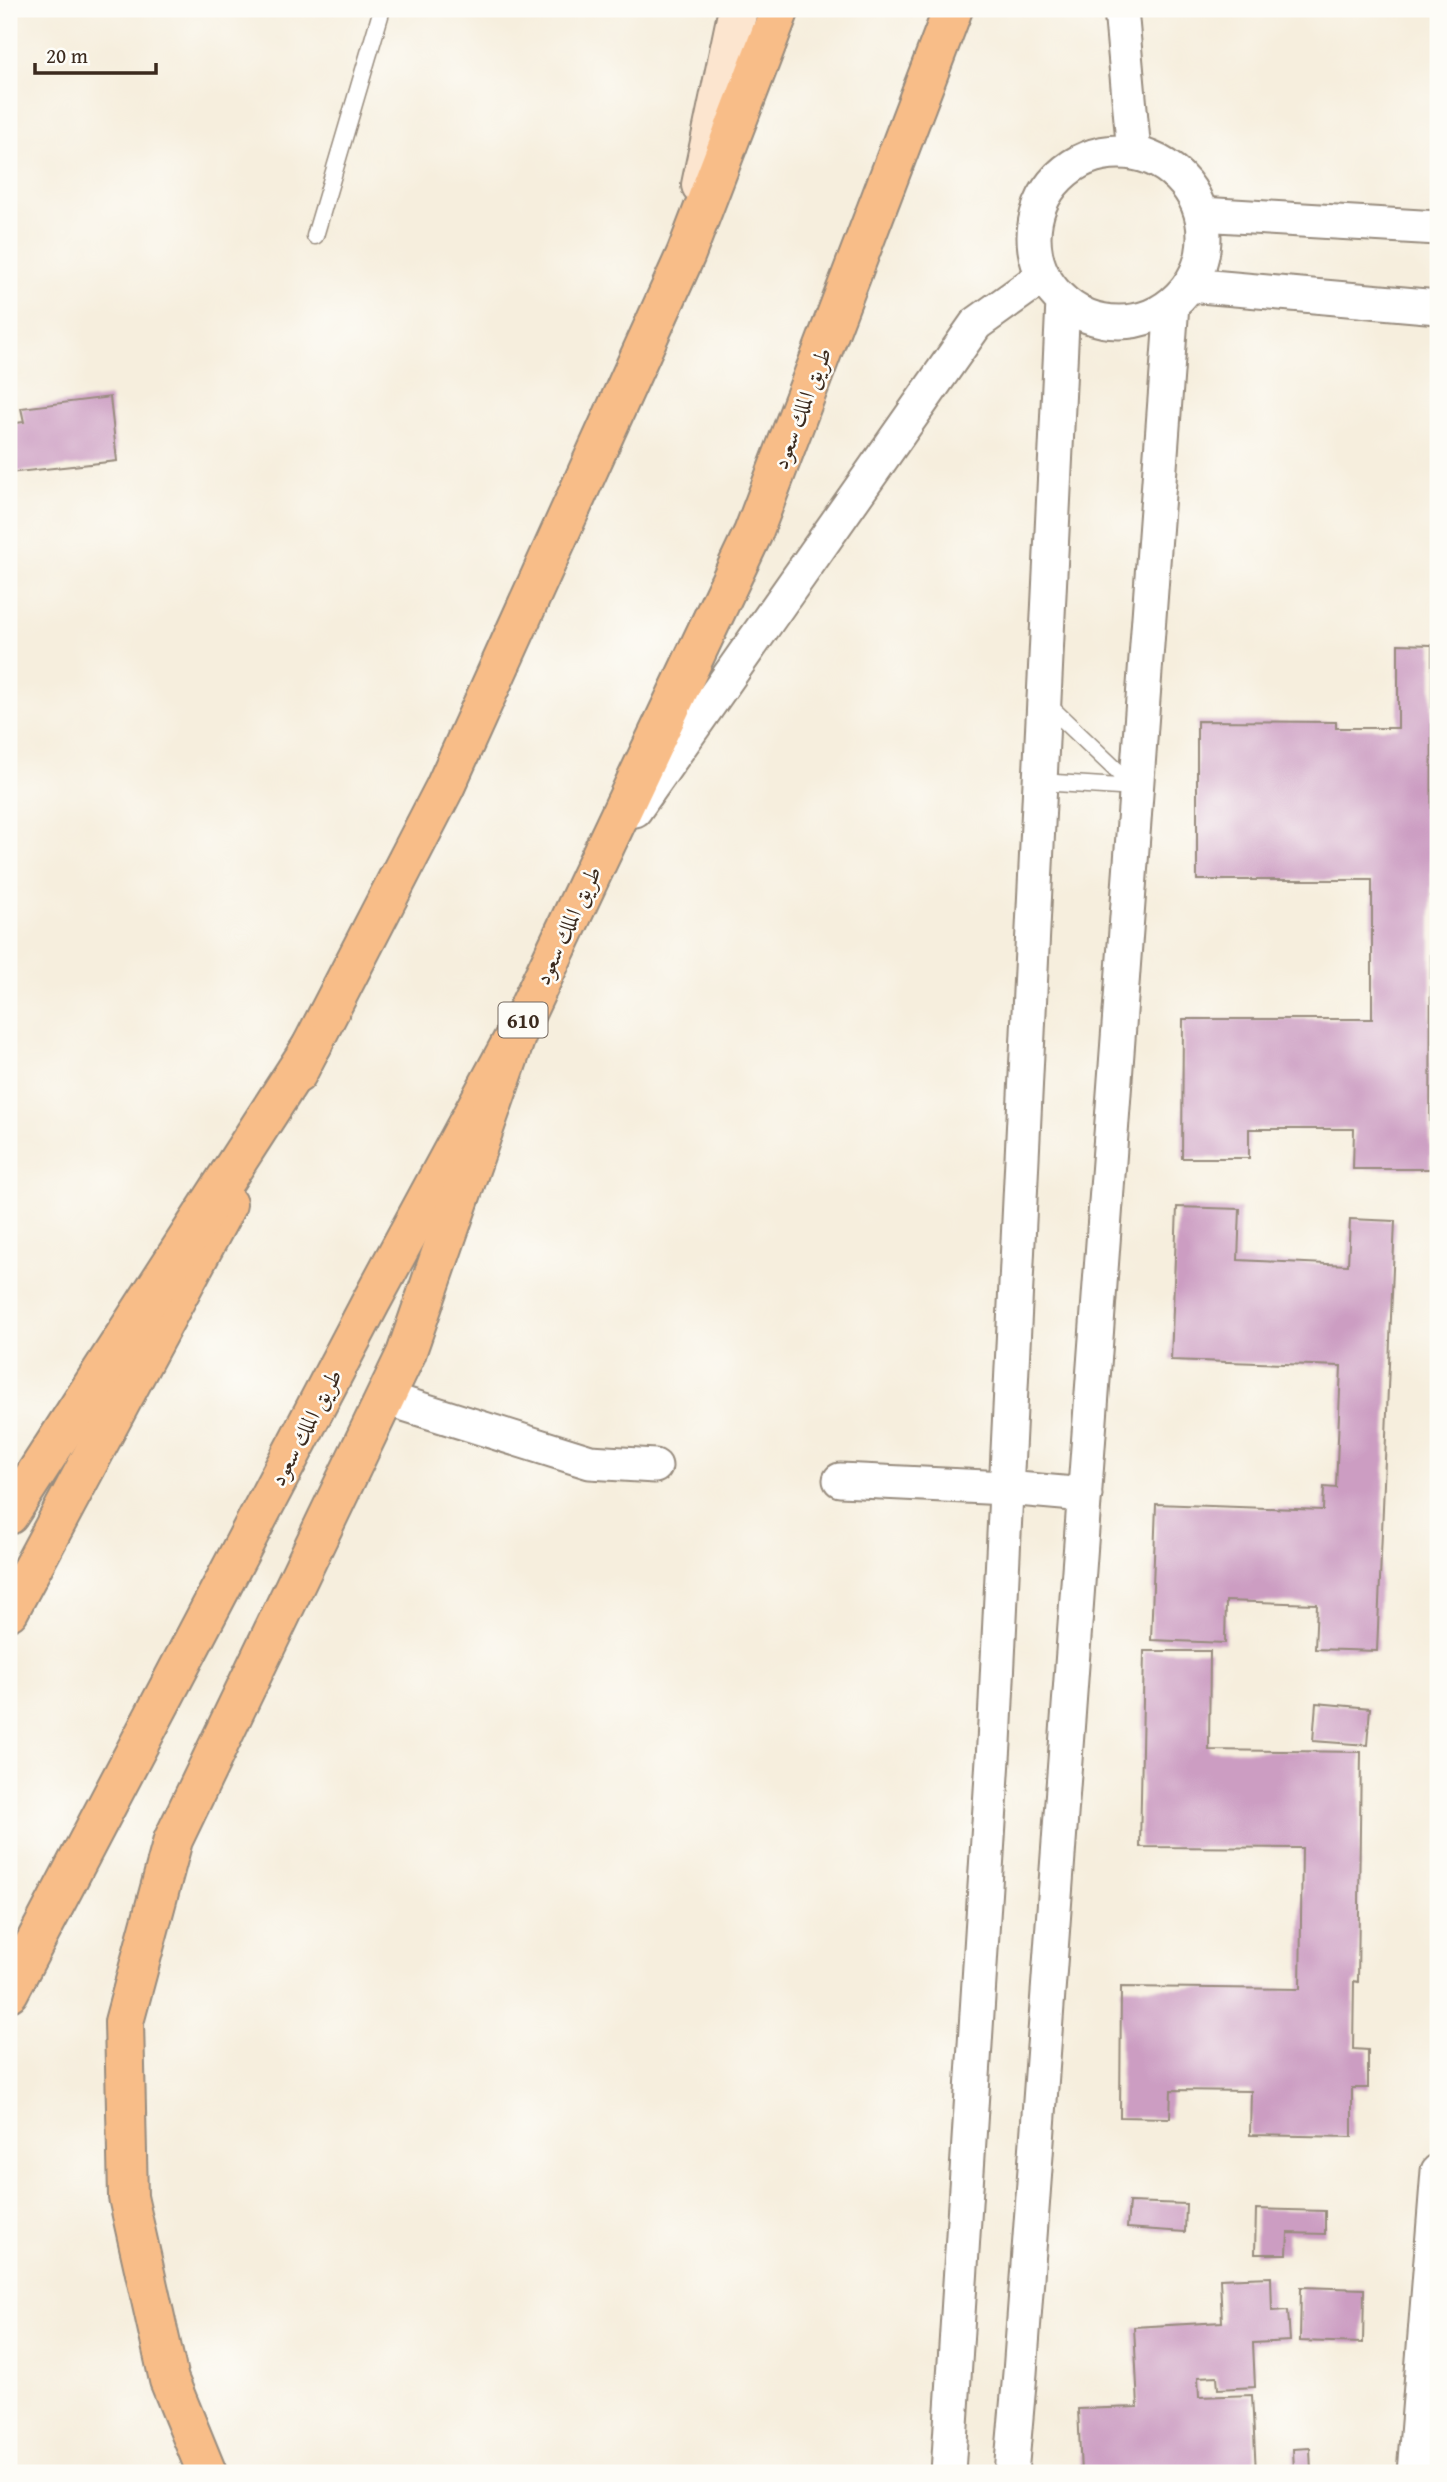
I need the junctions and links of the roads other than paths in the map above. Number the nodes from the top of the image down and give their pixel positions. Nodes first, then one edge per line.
1 (382, 9) edge
2 (738, 9) edge
3 (780, 9) edge
4 (953, 9) edge
5 (1121, 9) edge
6 (1134, 153) junction
7 (1201, 214) junction
8 (1438, 228) edge
9 (315, 236) dead end
10 (686, 254) junction
11 (1053, 289) junction
12 (1181, 294) junction
13 (1438, 307) edge
14 (1044, 701) junction
15 (1040, 782) junction
16 (593, 869) junction
17 (519, 1028) junction
18 (313, 1045) junction
19 (385, 1398) junction
20 (655, 1466) dead end
21 (841, 1480) dead end
22 (1006, 1488) junction
23 (1085, 1495) junction
24 (9, 1515) edge
25 (9, 1611) edge
26 (9, 1992) edge
27 (1438, 2171) edge
28 (206, 2473) edge
29 (948, 2473) edge
30 (1010, 2473) edge
31 (1414, 2473) edge

1 - 9 lane
2 - 10 main road
3 - 10 main road
4 - 16 main road, طريق الملك سعود / 610
5 - 6 street
6 - 7 street
6 - 11 street
7 - 8 street
7 - 12 street
10 - 18 main road
11 - 12 street
11 - 14 street
11 - 16 street
12 - 13 street
12 - 23 street
14 - 15 street
14 - 15 lane
15 - 22 street
16 - 17 main road, طريق الملك سعود / 610
17 - 19 main road
17 - 26 main road, طريق الملك سعود / 610
18 - 24 main road
18 - 25 main road
19 - 20 street
19 - 28 main road
21 - 22 street
22 - 23 street
22 - 29 street
23 - 30 street
27 - 31 street

